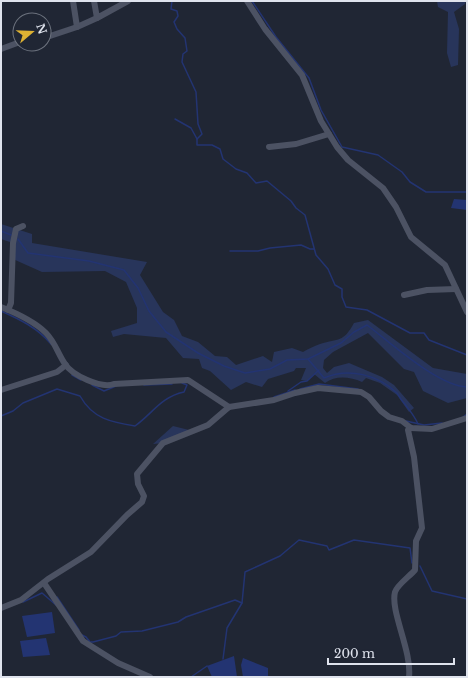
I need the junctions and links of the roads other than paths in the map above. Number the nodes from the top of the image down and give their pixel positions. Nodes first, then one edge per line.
1 (73, 1) edge
2 (94, 1) edge
3 (128, 1) edge
4 (247, 1) edge
5 (97, 18) junction
6 (77, 27) junction
7 (52, 35) edge
8 (12, 45) edge
9 (1, 49) edge
10 (329, 134) junction
11 (269, 147) dead end
12 (23, 226) dead end
13 (456, 289) junction
14 (404, 295) dead end
15 (1, 307) edge
16 (8, 310) junction
17 (467, 312) edge
18 (66, 365) junction
19 (1, 390) edge
20 (229, 407) junction
21 (467, 418) edge
22 (411, 428) junction
23 (44, 583) junction
24 (1, 608) edge
25 (150, 677) edge
26 (409, 677) edge

1 - 6 street
2 - 5 street
3 - 5 street
4 - 10 street
5 - 6 street
6 - 7 street
8 - 9 street
10 - 11 street
10 - 13 street
12 - 16 street
13 - 14 street
13 - 17 street
15 - 16 street
16 - 18 street
18 - 19 street
18 - 20 street
20 - 22 street
20 - 23 street
21 - 22 street
22 - 26 street
23 - 24 street
23 - 25 street

